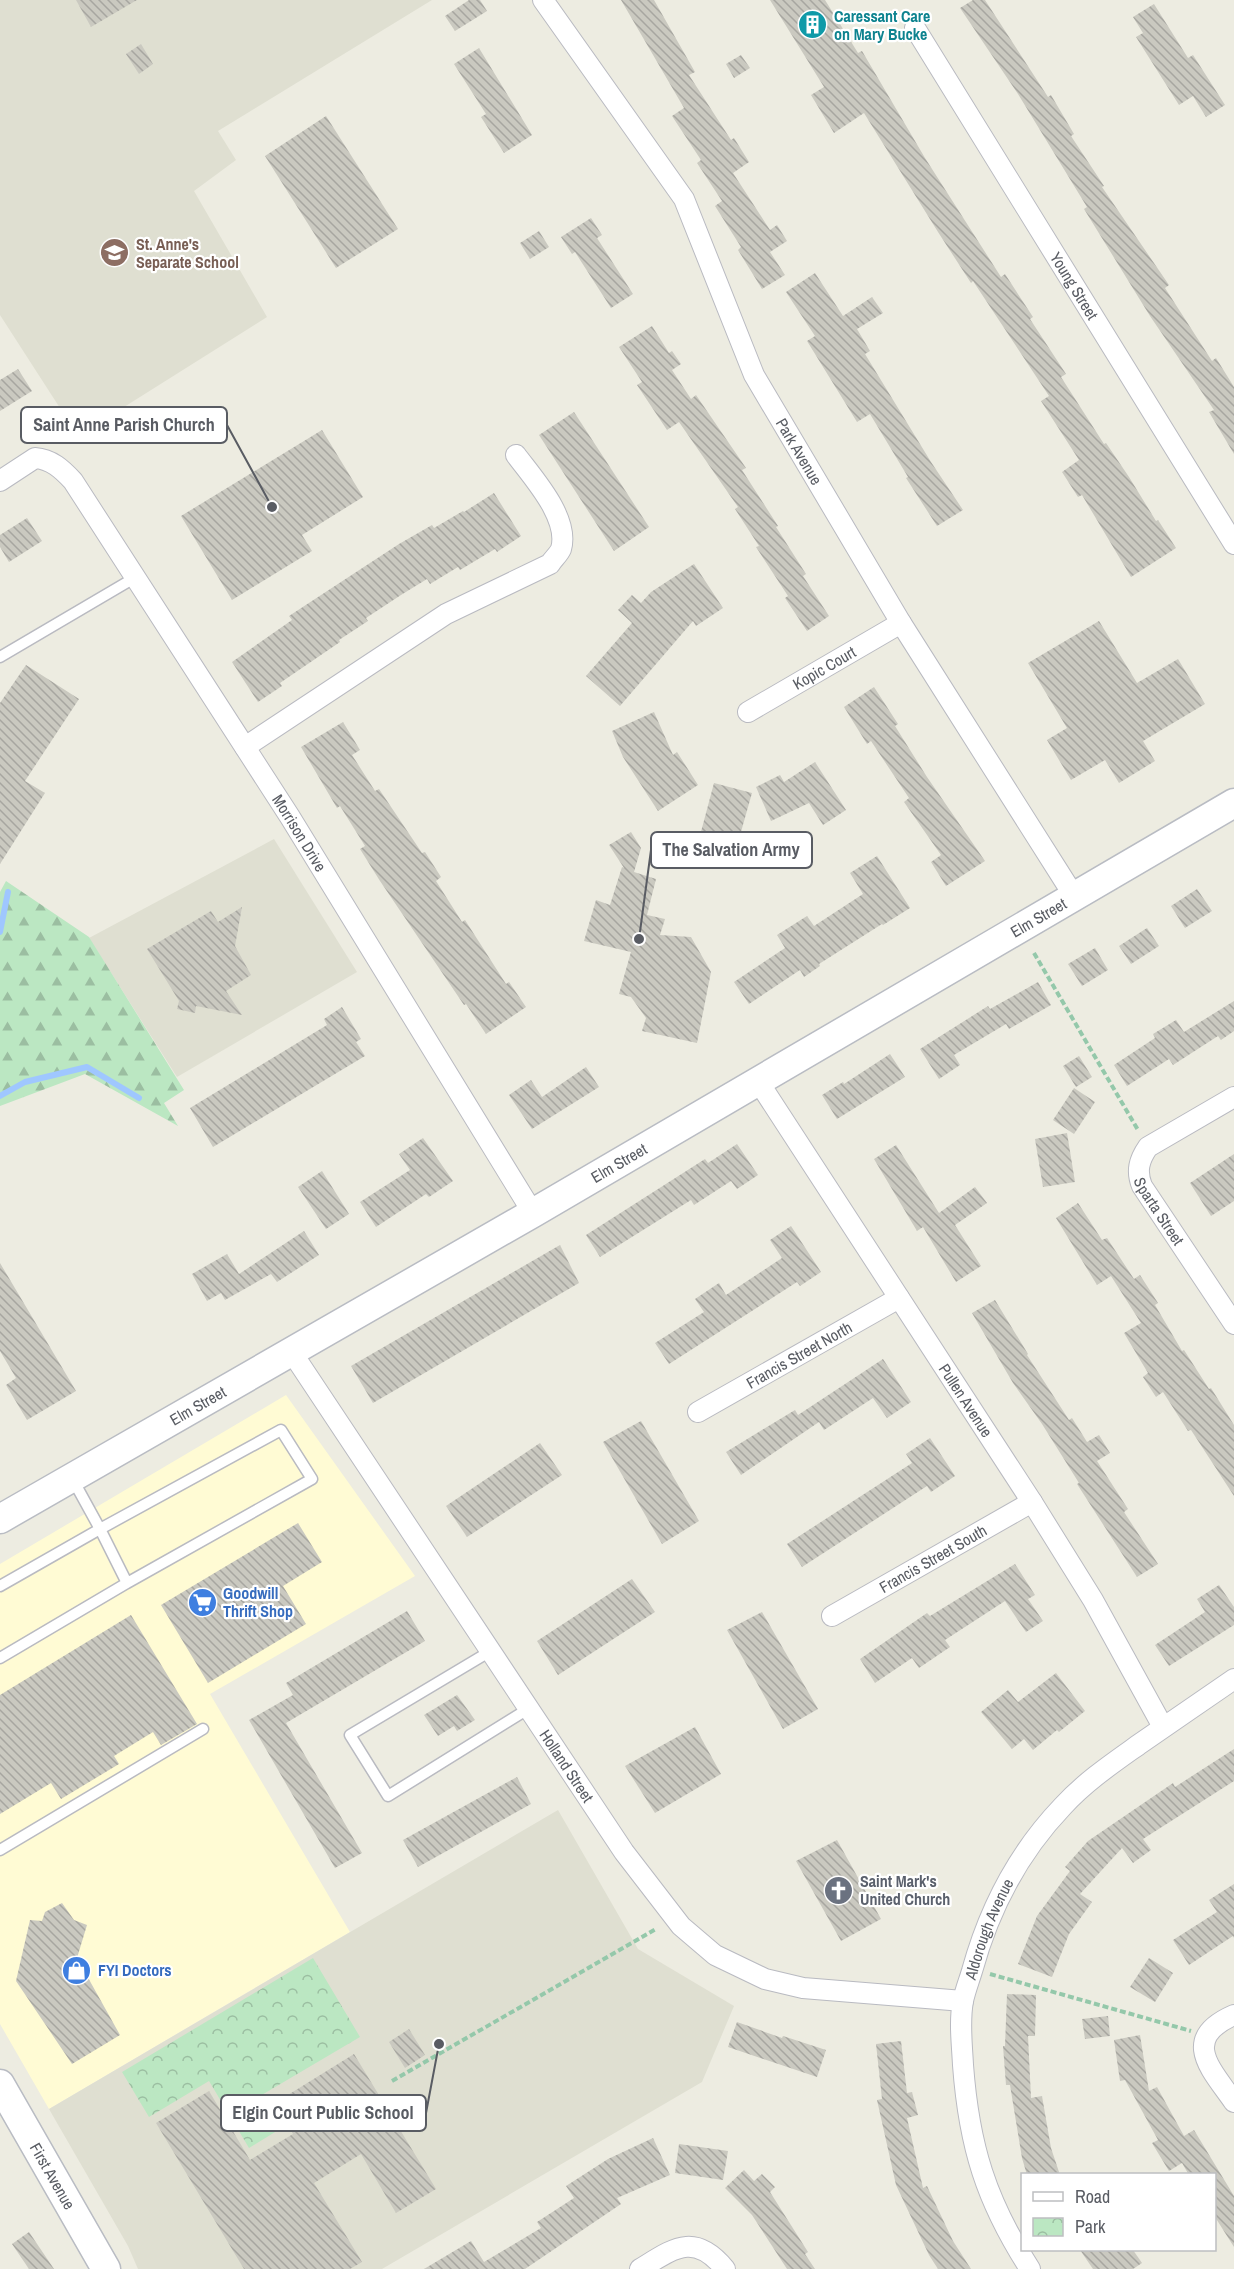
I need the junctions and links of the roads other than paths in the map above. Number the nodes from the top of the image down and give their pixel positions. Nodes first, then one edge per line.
1 (543, 0) edge
2 (915, 28) dead end
3 (516, 455) dead end
4 (0, 481) edge
5 (1234, 544) edge
6 (136, 578) junction
7 (901, 623) junction
8 (0, 657) edge
9 (748, 712) dead end
10 (244, 747) junction
11 (1234, 803) edge
12 (1074, 896) junction
13 (758, 1081) junction
14 (1234, 1097) edge
15 (533, 1212) junction
16 (899, 1298) junction
17 (1234, 1324) edge
18 (291, 1352) junction
19 (698, 1412) dead end
20 (72, 1478) junction
21 (1032, 1502) junction
22 (0, 1519) edge
23 (100, 1529) junction
24 (127, 1583) junction
25 (0, 1586) edge
26 (832, 1616) dead end
27 (489, 1652) junction
28 (0, 1658) edge
29 (1234, 1678) edge
30 (528, 1708) junction
31 (1163, 1728) junction
32 (203, 1729) dead end
33 (0, 1850) edge
34 (963, 2001) junction
35 (1234, 2015) edge
36 (0, 2084) edge
37 (1234, 2102) edge
38 (106, 2269) edge
39 (640, 2269) edge
40 (725, 2269) edge
41 (1030, 2269) edge

1 - 7 street, Park Avenue
2 - 5 street, Young Street
3 - 10 street
4 - 6 street, Morrison Drive
6 - 8 lane
6 - 10 street, Morrison Drive
7 - 9 street, Kopic Court
7 - 12 street, Park Avenue
10 - 15 street, Morrison Drive
11 - 12 main road, Elm Street
12 - 13 main road, Elm Street
13 - 15 main road, Elm Street
13 - 16 street, Pullen Avenue
14 - 17 street, Sparta Street
15 - 18 main road, Elm Street
16 - 19 street, Francis Street North
16 - 21 street, Pullen Avenue
18 - 20 main road, Elm Street
18 - 27 street, Holland Street
20 - 22 main road, Elm Street
20 - 23 lane
21 - 26 street, Francis Street South
21 - 31 street, Pullen Avenue
23 - 24 lane
23 - 24 lane
23 - 25 lane
24 - 28 lane
27 - 30 street, Holland Street
27 - 30 lane
29 - 31 street, Aldorough Avenue
30 - 34 street, Holland Street
31 - 34 street, Aldorough Avenue
32 - 33 lane
34 - 41 street, Aldorough Avenue
35 - 37 street
36 - 38 main road, First Avenue
39 - 40 street

